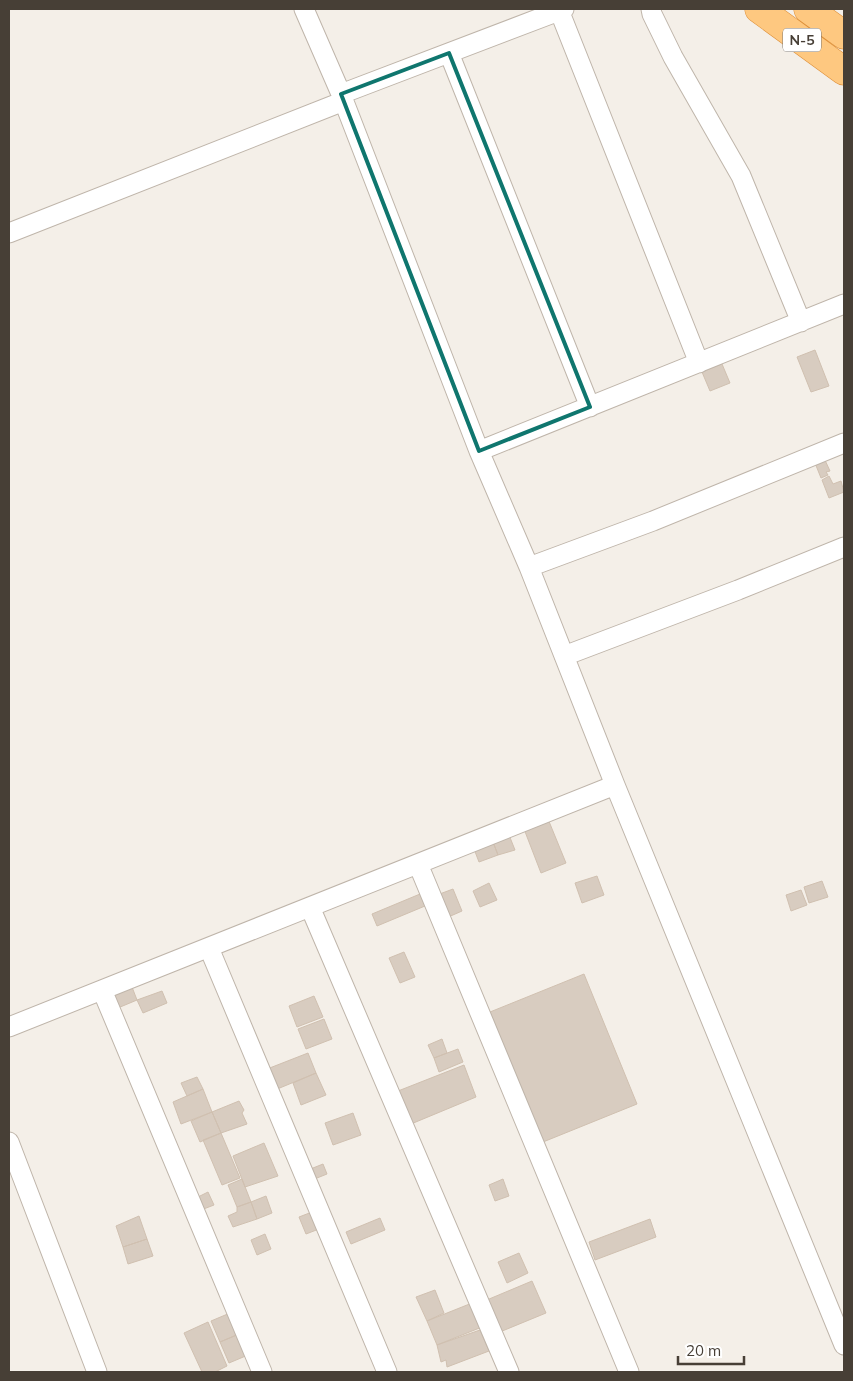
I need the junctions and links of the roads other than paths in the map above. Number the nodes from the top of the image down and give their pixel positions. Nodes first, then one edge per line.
1 (304, 9) edge
2 (652, 9) edge
3 (759, 9) edge
4 (808, 9) edge
5 (562, 10) edge
6 (844, 35) edge
7 (449, 53) junction
8 (844, 71) edge
9 (342, 97) junction
10 (9, 233) edge
11 (844, 304) edge
12 (801, 322) junction
13 (699, 363) junction
14 (590, 408) junction
15 (844, 443) edge
16 (479, 451) junction
17 (844, 547) edge
18 (529, 567) junction
19 (564, 656) junction
20 (615, 785) junction
21 (418, 864) junction
22 (310, 907) junction
23 (209, 948) junction
24 (102, 990) junction
25 (9, 1027) edge
26 (9, 1142) edge
27 (844, 1346) edge
28 (97, 1372) edge
29 (262, 1372) edge
30 (387, 1372) edge
31 (509, 1372) edge
32 (630, 1372) edge

1 - 9 street
2 - 12 street
3 - 8 highway, N-5
4 - 6 highway, N-5
5 - 7 street
5 - 13 street
7 - 9 street
7 - 14 street
9 - 10 street
9 - 16 street
11 - 12 street
12 - 13 street
13 - 14 street
14 - 16 street
15 - 18 street
16 - 18 street
17 - 19 street
18 - 19 street
19 - 20 street
20 - 21 street
20 - 27 street
21 - 22 street
21 - 32 street
22 - 23 street
22 - 31 street
23 - 24 street
23 - 30 street
24 - 25 street
24 - 29 street
26 - 28 street

